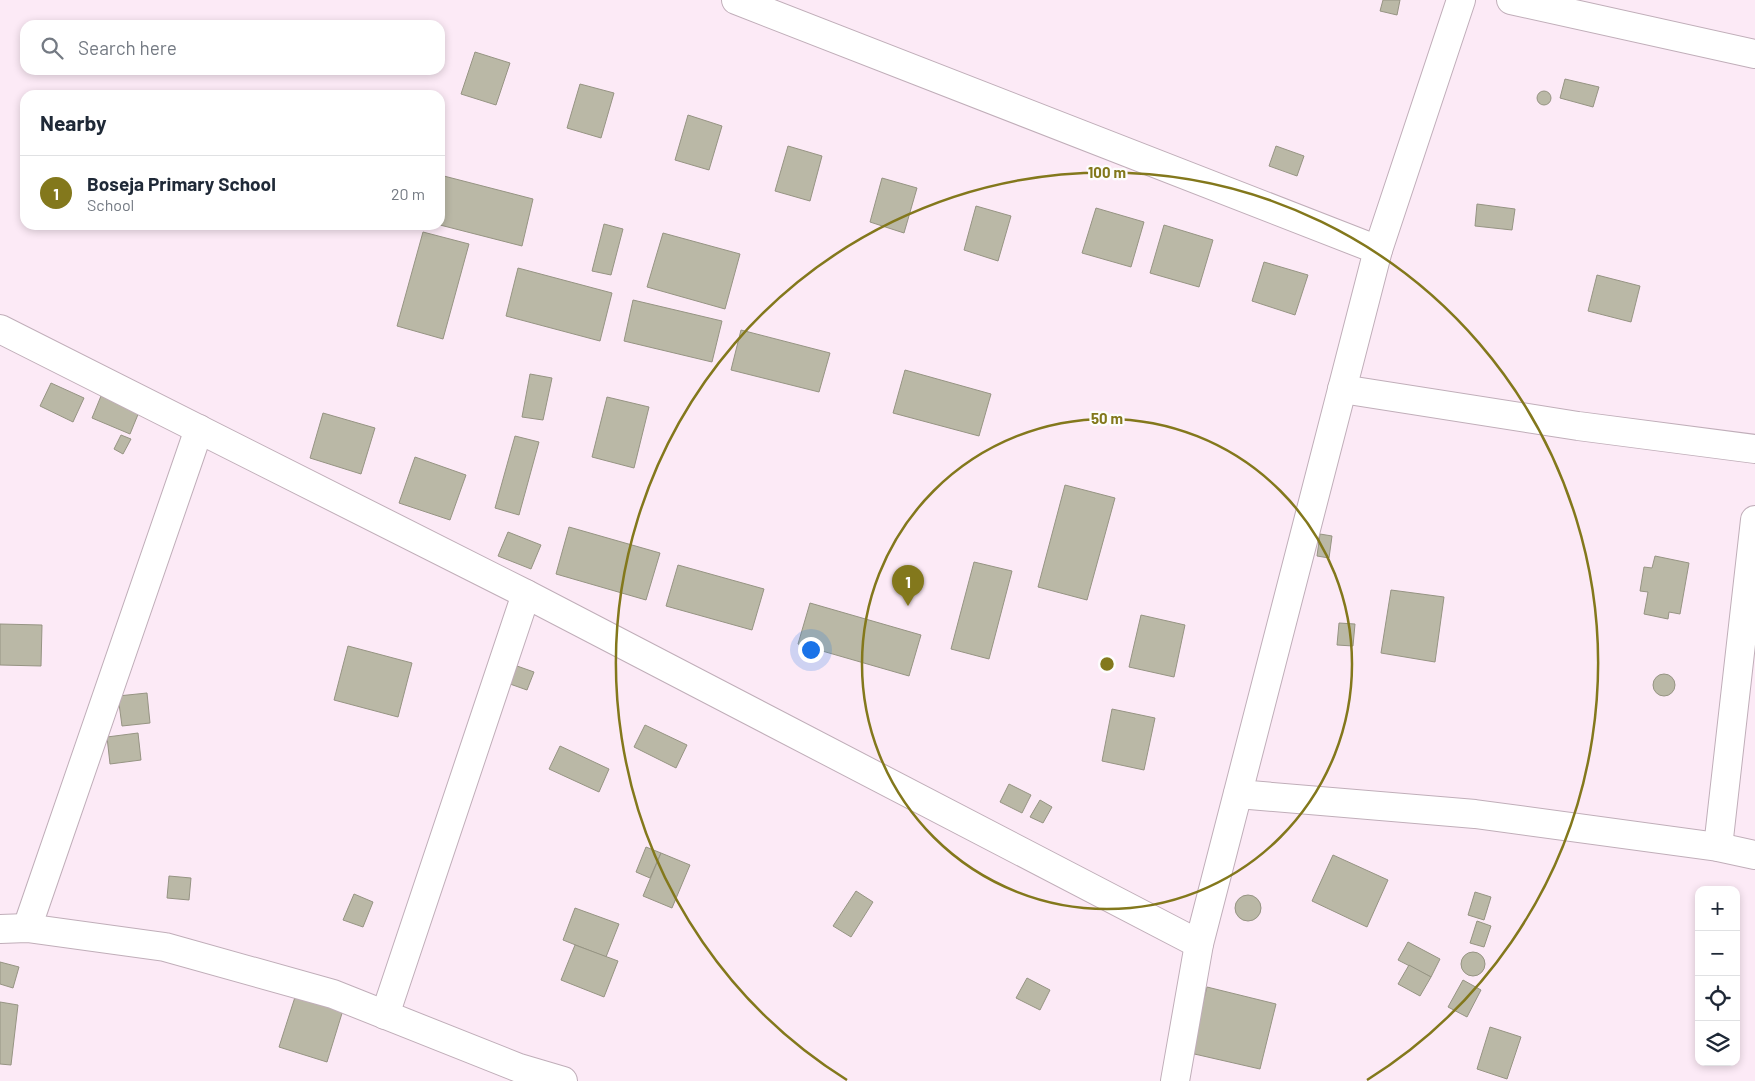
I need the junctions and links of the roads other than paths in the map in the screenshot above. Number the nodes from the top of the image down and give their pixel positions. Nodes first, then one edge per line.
1 (736, 0) edge
2 (1461, 0) edge
3 (1511, 0) edge
4 (1755, 54) edge
5 (1378, 250) junction
6 (0, 329) edge
7 (1342, 389) junction
8 (199, 429) junction
9 (1755, 449) edge
10 (1755, 520) edge
11 (526, 594) junction
12 (1238, 794) junction
13 (1718, 847) junction
14 (1755, 855) edge
15 (27, 928) junction
16 (0, 929) edge
17 (1199, 944) junction
18 (385, 1015) junction
19 (563, 1081) edge
20 (1175, 1081) edge

1 - 5 street
2 - 5 street
3 - 4 street
5 - 7 street
6 - 8 street
7 - 9 street
7 - 12 street
8 - 11 street
8 - 15 street
10 - 13 street
11 - 17 street
11 - 18 street
12 - 13 street
12 - 17 street
13 - 14 street
15 - 16 street
15 - 18 street
17 - 20 street
18 - 19 street

